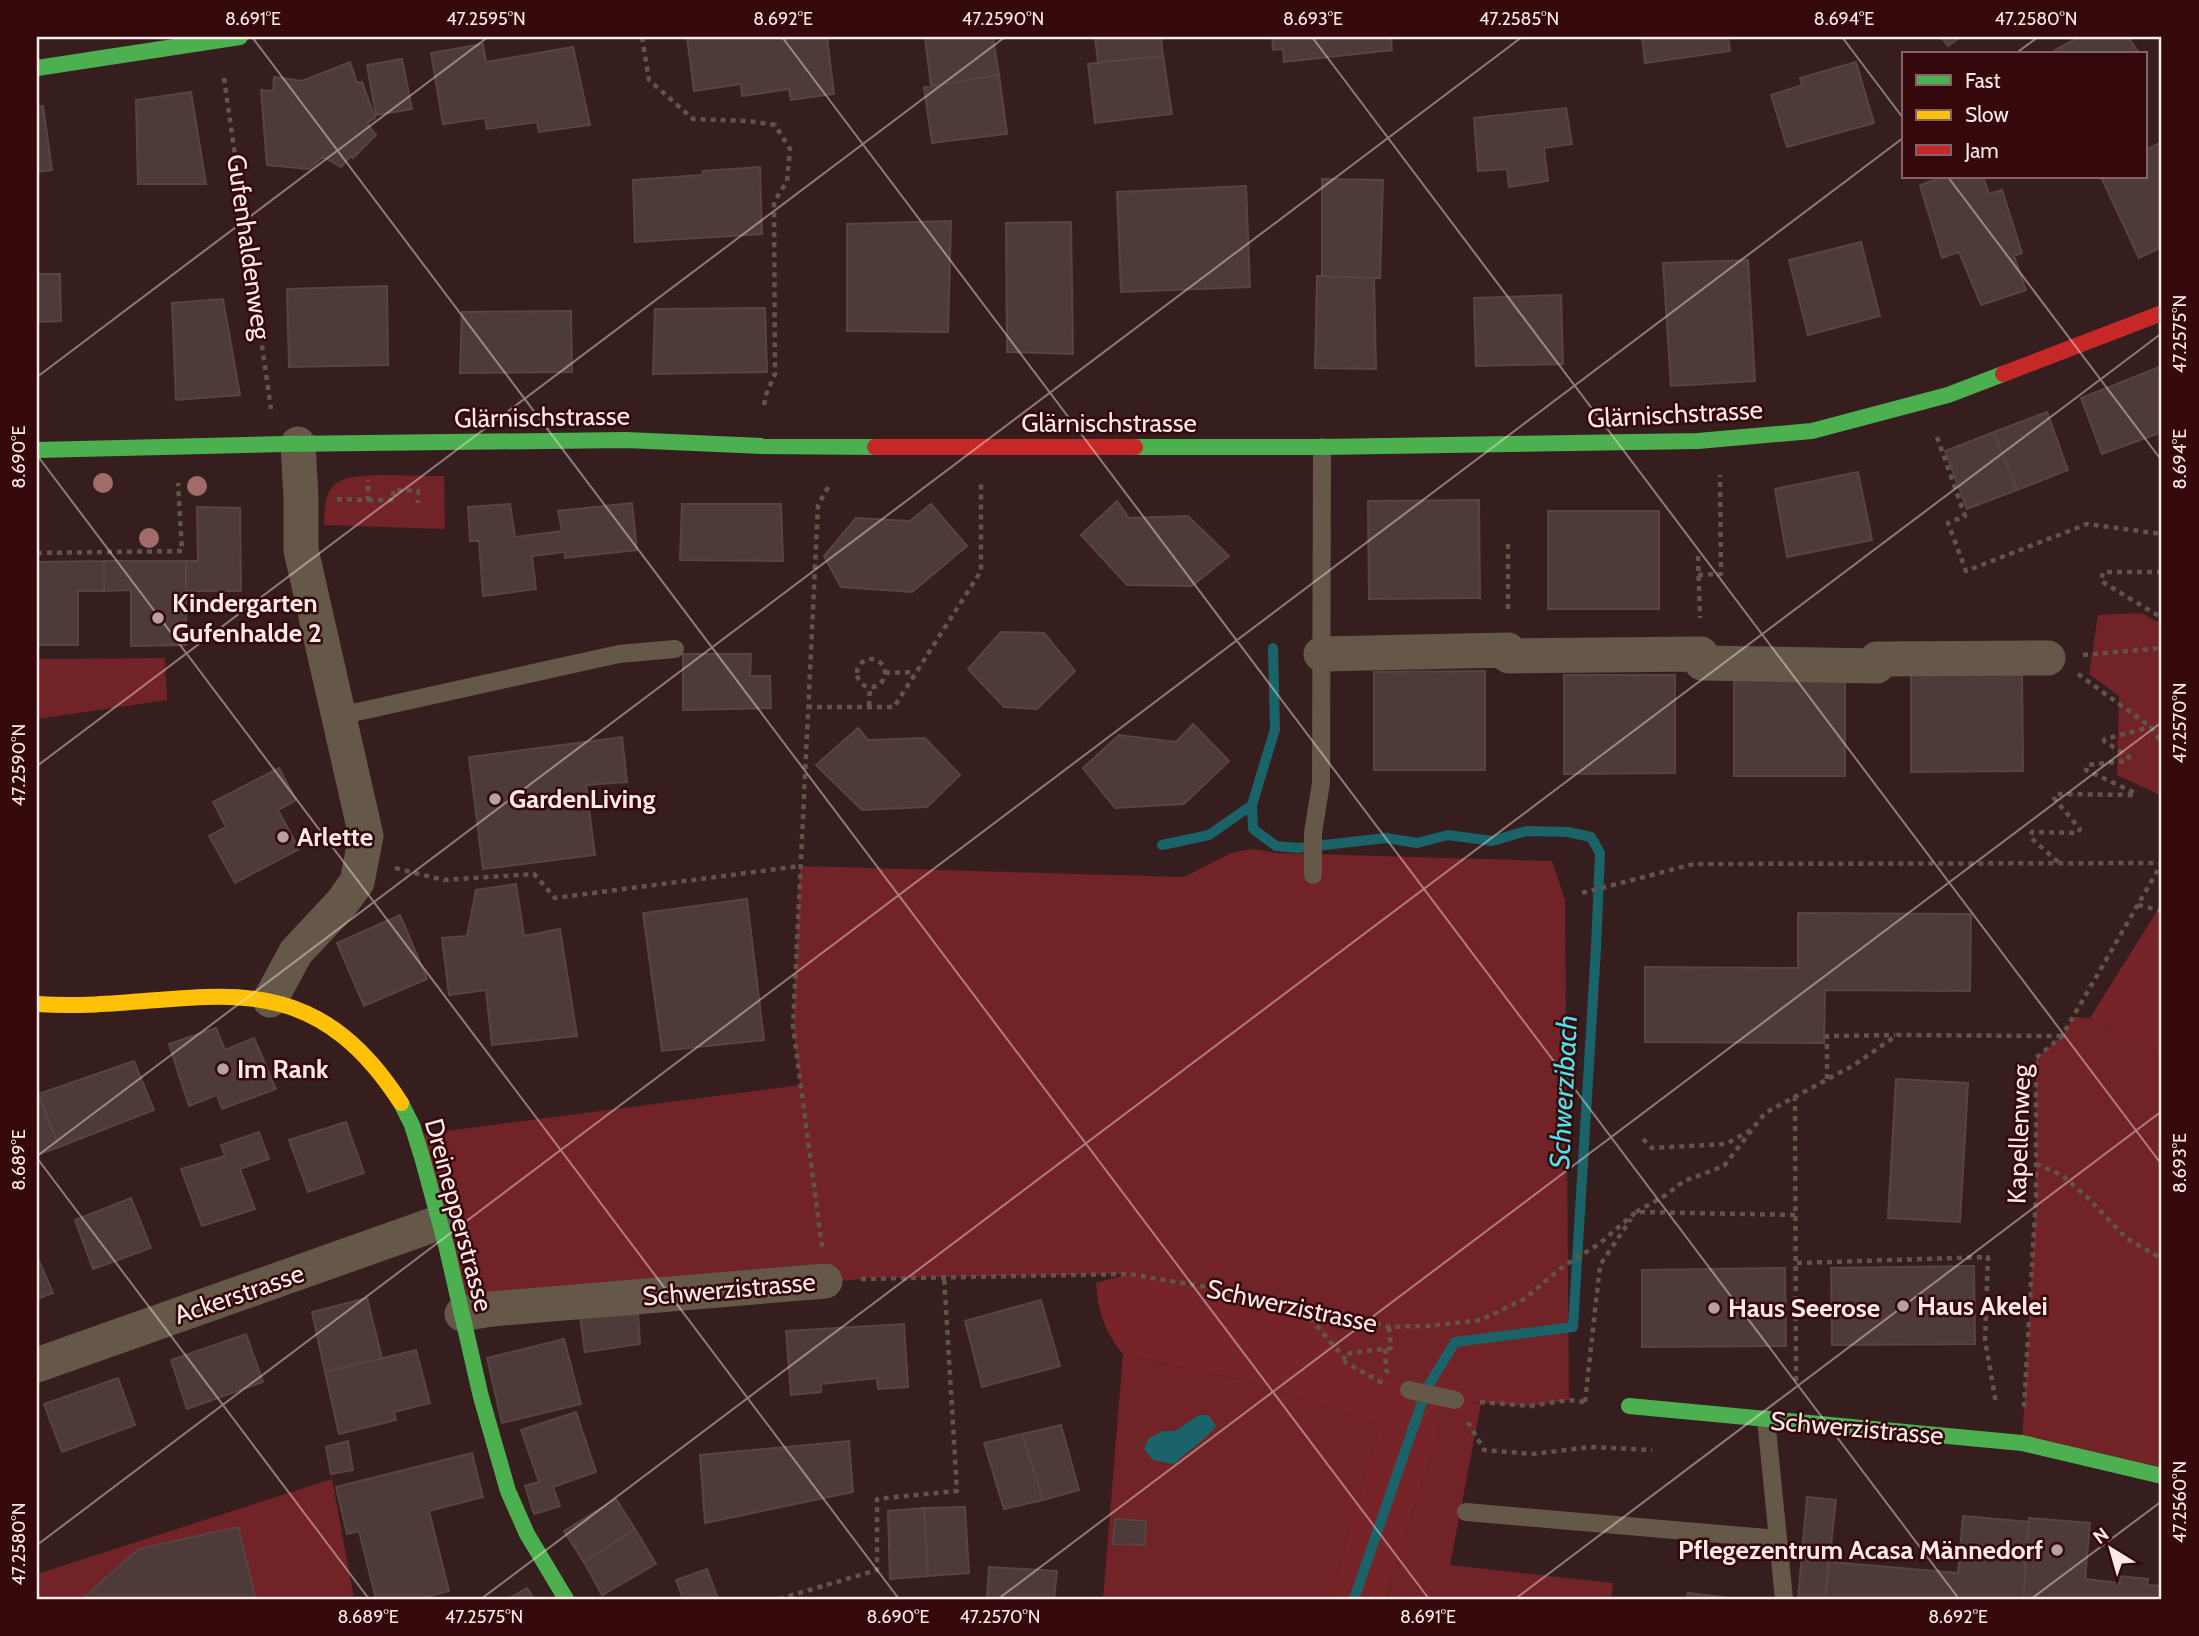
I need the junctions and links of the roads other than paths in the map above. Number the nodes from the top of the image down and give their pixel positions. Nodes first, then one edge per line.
1 (240, 37) edge
2 (37, 68) edge
3 (2162, 313) edge
4 (287, 444) junction
5 (1322, 447) junction
6 (37, 450) edge
7 (675, 649) dead end
8 (1321, 654) junction
9 (2051, 658) road end
10 (339, 716) junction
11 (1313, 875) dead end
12 (270, 1000) junction
13 (37, 1004) edge
14 (440, 1222) junction
15 (824, 1267) road end
16 (462, 1314) junction
17 (37, 1365) edge
18 (1409, 1390) road end
19 (1455, 1401) road end
20 (1629, 1406) road end
21 (1766, 1419) junction
22 (2162, 1476) edge
23 (1466, 1512) dead end
24 (1778, 1539) junction
25 (566, 1599) edge
26 (1784, 1599) edge

1 - 2 street
3 - 5 street, Glärnischstrasse
4 - 5 street, Glärnischstrasse
4 - 6 street, Glärnischstrasse
4 - 10 street
5 - 8 lane
7 - 10 lane
8 - 9 street
8 - 11 lane
10 - 12 street
12 - 13 street, Dreinepperstrasse
12 - 14 street, Dreinepperstrasse
14 - 16 street, Dreinepperstrasse
14 - 17 street, Ackerstrasse
15 - 16 street, Schwerzistrasse
16 - 25 street, Dreinepperstrasse
18 - 19 lane
20 - 21 street, Schwerzistrasse
21 - 22 street, Schwerzistrasse
21 - 24 lane
23 - 24 lane
24 - 26 lane

